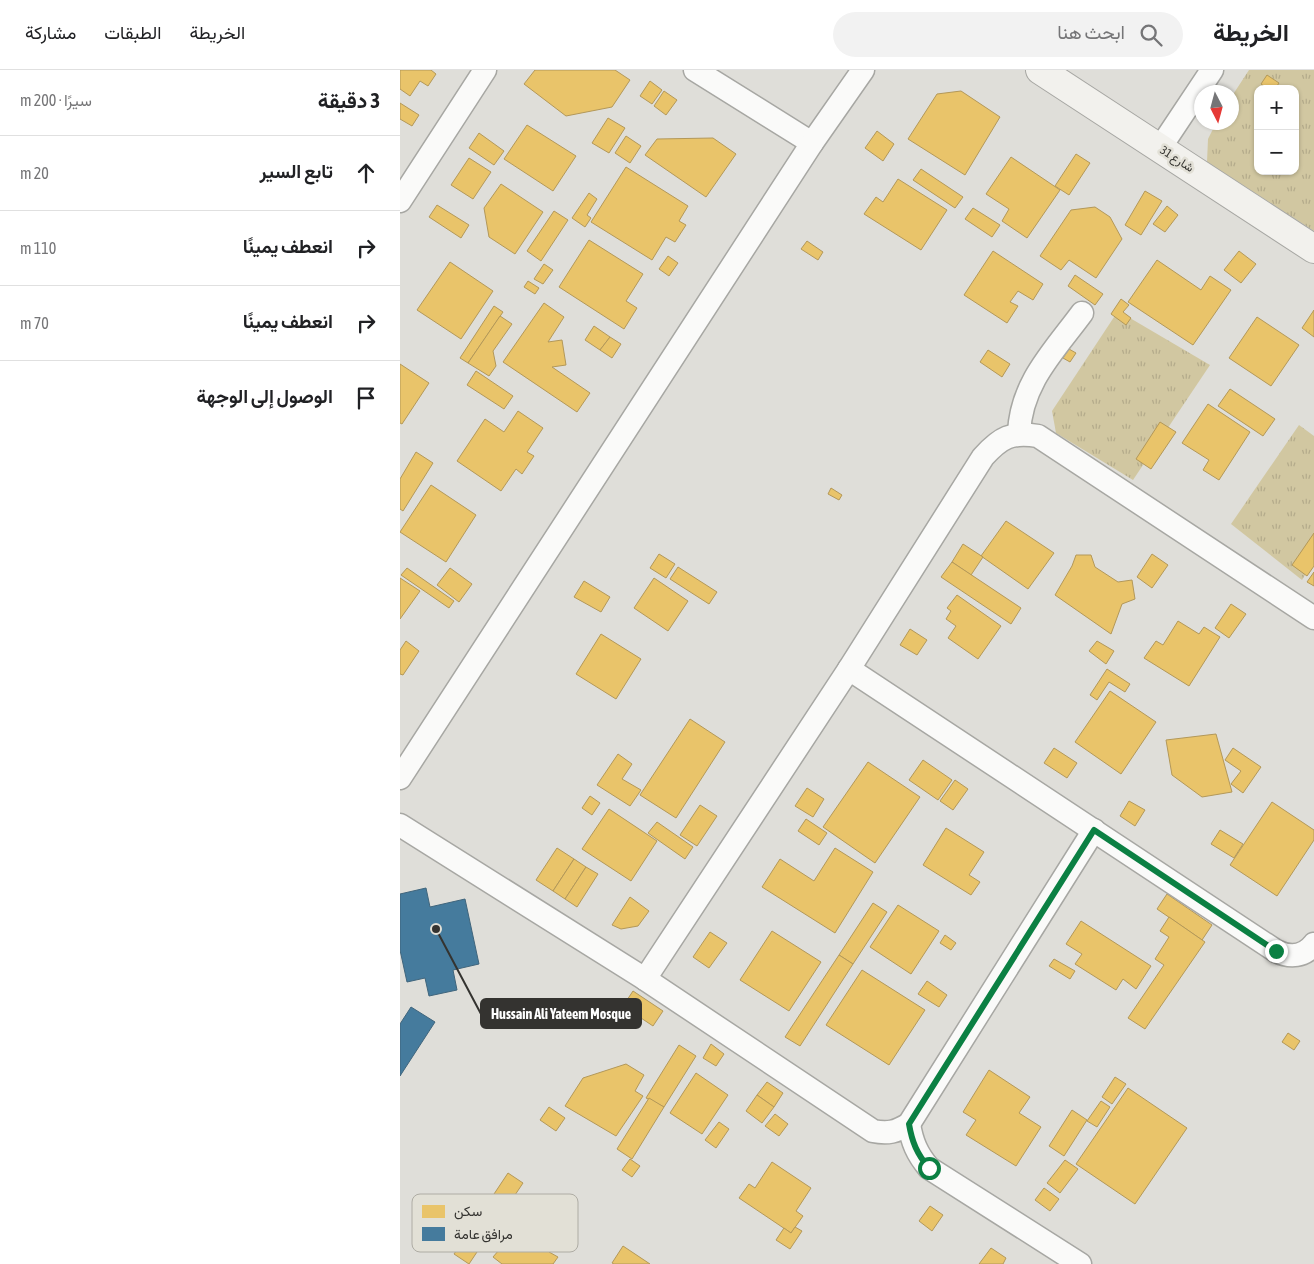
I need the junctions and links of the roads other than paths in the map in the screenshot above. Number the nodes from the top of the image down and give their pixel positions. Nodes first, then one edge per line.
1 (485, 70) edge
2 (696, 70) edge
3 (863, 70) edge
4 (1040, 70) edge
5 (1212, 70) edge
6 (812, 143) junction
7 (1160, 148) junction
8 (400, 201) edge
9 (1314, 249) edge
10 (1082, 313) dead end
11 (1019, 433) junction
12 (1314, 618) edge
13 (849, 669) junction
14 (400, 778) edge
15 (400, 825) edge
16 (1094, 830) junction
17 (1314, 930) edge
18 (1262, 940) junction
19 (1314, 944) edge
20 (645, 979) junction
21 (909, 1124) junction
22 (1080, 1264) edge

1 - 8 street
2 - 6 street
3 - 6 street
4 - 7 street, شارع 31
5 - 7 street
6 - 14 street
7 - 9 street, شارع 31
10 - 11 street
11 - 12 street
11 - 13 street
13 - 16 street
13 - 20 street
15 - 20 street
16 - 18 street
16 - 21 street
17 - 18 street
18 - 19 street
20 - 21 street
21 - 22 street

